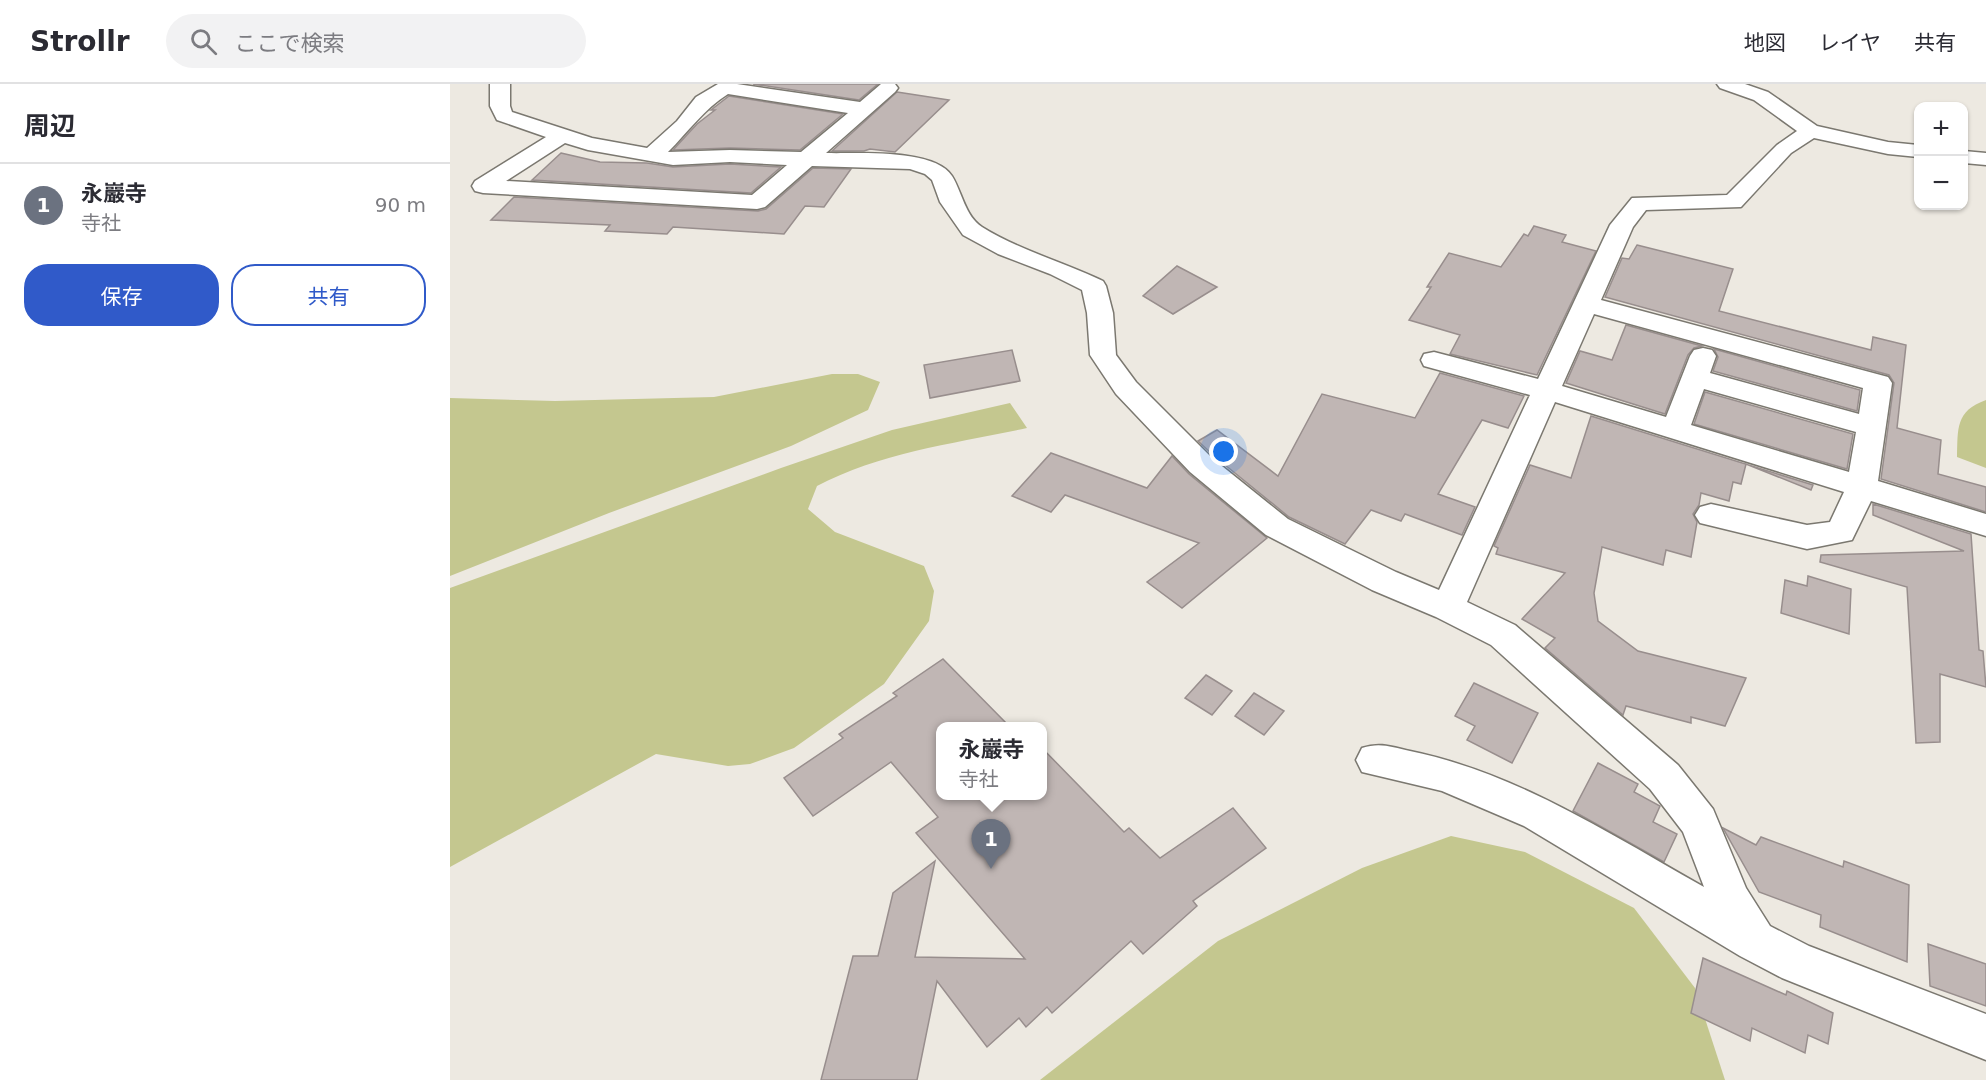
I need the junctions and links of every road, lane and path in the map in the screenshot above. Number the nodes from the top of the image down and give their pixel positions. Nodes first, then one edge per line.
1 (500, 84) edge
2 (1727, 84) edge
3 (888, 88) dead end
4 (864, 110) junction
5 (1810, 131) junction
6 (563, 135) junction
7 (1914, 151) edge
8 (651, 156) junction
9 (1968, 157) edge
10 (807, 158) junction
11 (1986, 159) edge
12 (1587, 304) junction
13 (1710, 338) junction
14 (1434, 360) dead end
15 (1695, 378) junction
16 (1548, 391) junction
17 (1871, 428) junction
18 (1675, 430) junction
19 (1862, 487) junction
20 (1711, 515) dead end
21 (1986, 525) edge
22 (1448, 608) junction
23 (1375, 760) dead end
24 (1755, 941) junction
25 (1986, 1037) edge

1 - 6 street
2 - 5 street
3 - 4 street
4 - 8 street
4 - 10 street
5 - 7 street
5 - 12 street
6 - 8 street
6 - 10 street
8 - 10 street
9 - 11 street
10 - 22 street
12 - 13 street
12 - 16 street
13 - 15 street
13 - 17 street
14 - 16 street
15 - 17 street
15 - 18 street
16 - 18 street
16 - 22 street
17 - 19 street
18 - 19 street
19 - 20 street
19 - 21 street
22 - 24 street
23 - 24 street
24 - 25 street

